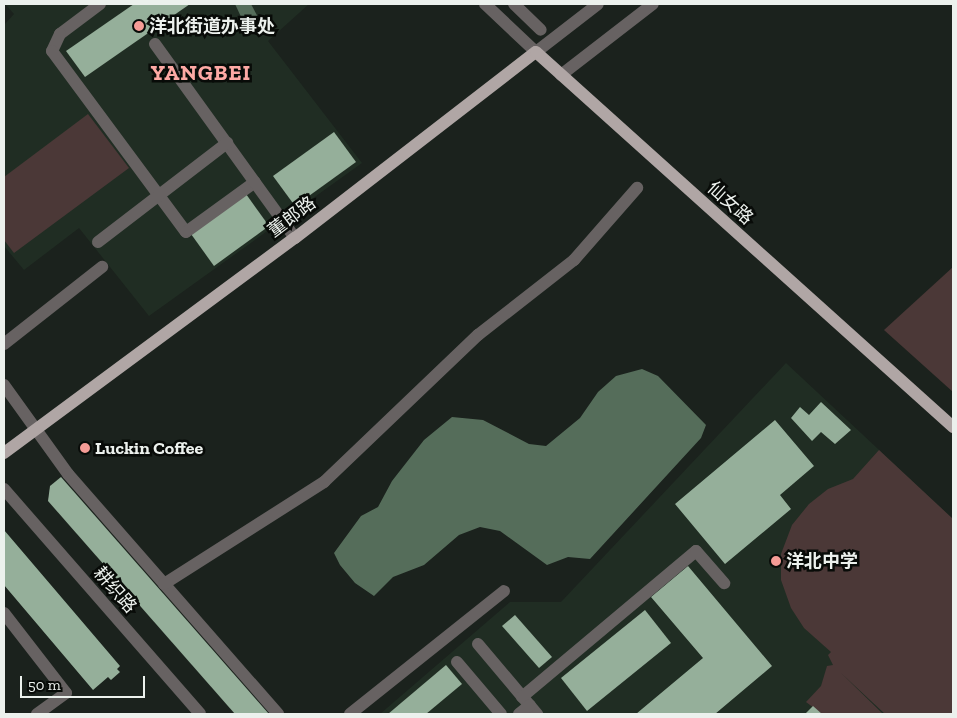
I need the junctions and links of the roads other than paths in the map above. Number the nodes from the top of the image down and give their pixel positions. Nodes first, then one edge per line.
1 (100, 4) edge
2 (485, 4) edge
3 (517, 4) edge
4 (598, 4) edge
5 (653, 4) edge
6 (502, 20) junction
7 (541, 30) dead end
8 (155, 44) dead end
9 (536, 52) junction
10 (561, 75) junction
11 (227, 143) junction
12 (255, 182) junction
13 (637, 188) dead end
14 (159, 195) junction
15 (295, 238) junction
16 (98, 242) dead end
17 (102, 267) dead end
18 (4, 344) edge
19 (4, 385) edge
20 (953, 427) edge
21 (35, 430) junction
22 (4, 453) edge
23 (4, 489) edge
24 (724, 583) dead end
25 (164, 584) junction
26 (504, 591) dead end
27 (4, 613) edge
28 (478, 644) dead end
29 (457, 662) dead end
30 (530, 705) edge
31 (37, 714) edge
32 (200, 714) edge
33 (278, 714) edge
34 (350, 714) edge
35 (501, 714) edge
36 (519, 714) edge

1 - 14 street
2 - 6 street, 仙女路
3 - 6 street
3 - 7 street
4 - 9 street, 董郎路
5 - 10 street
6 - 9 street, 仙女路
8 - 11 street
9 - 10 main road, 仙女路
9 - 15 main road, 董郎路
10 - 20 main road, 仙女路
11 - 12 street
11 - 14 street
12 - 14 street
12 - 15 street
13 - 25 street
14 - 16 street
15 - 21 main road, 董郎路
17 - 18 street
19 - 21 street
21 - 22 main road, 董郎路
21 - 25 street
23 - 32 street, 耕织路
24 - 30 street
25 - 33 street
26 - 34 street
27 - 31 street
28 - 30 street
29 - 35 street
30 - 36 street

